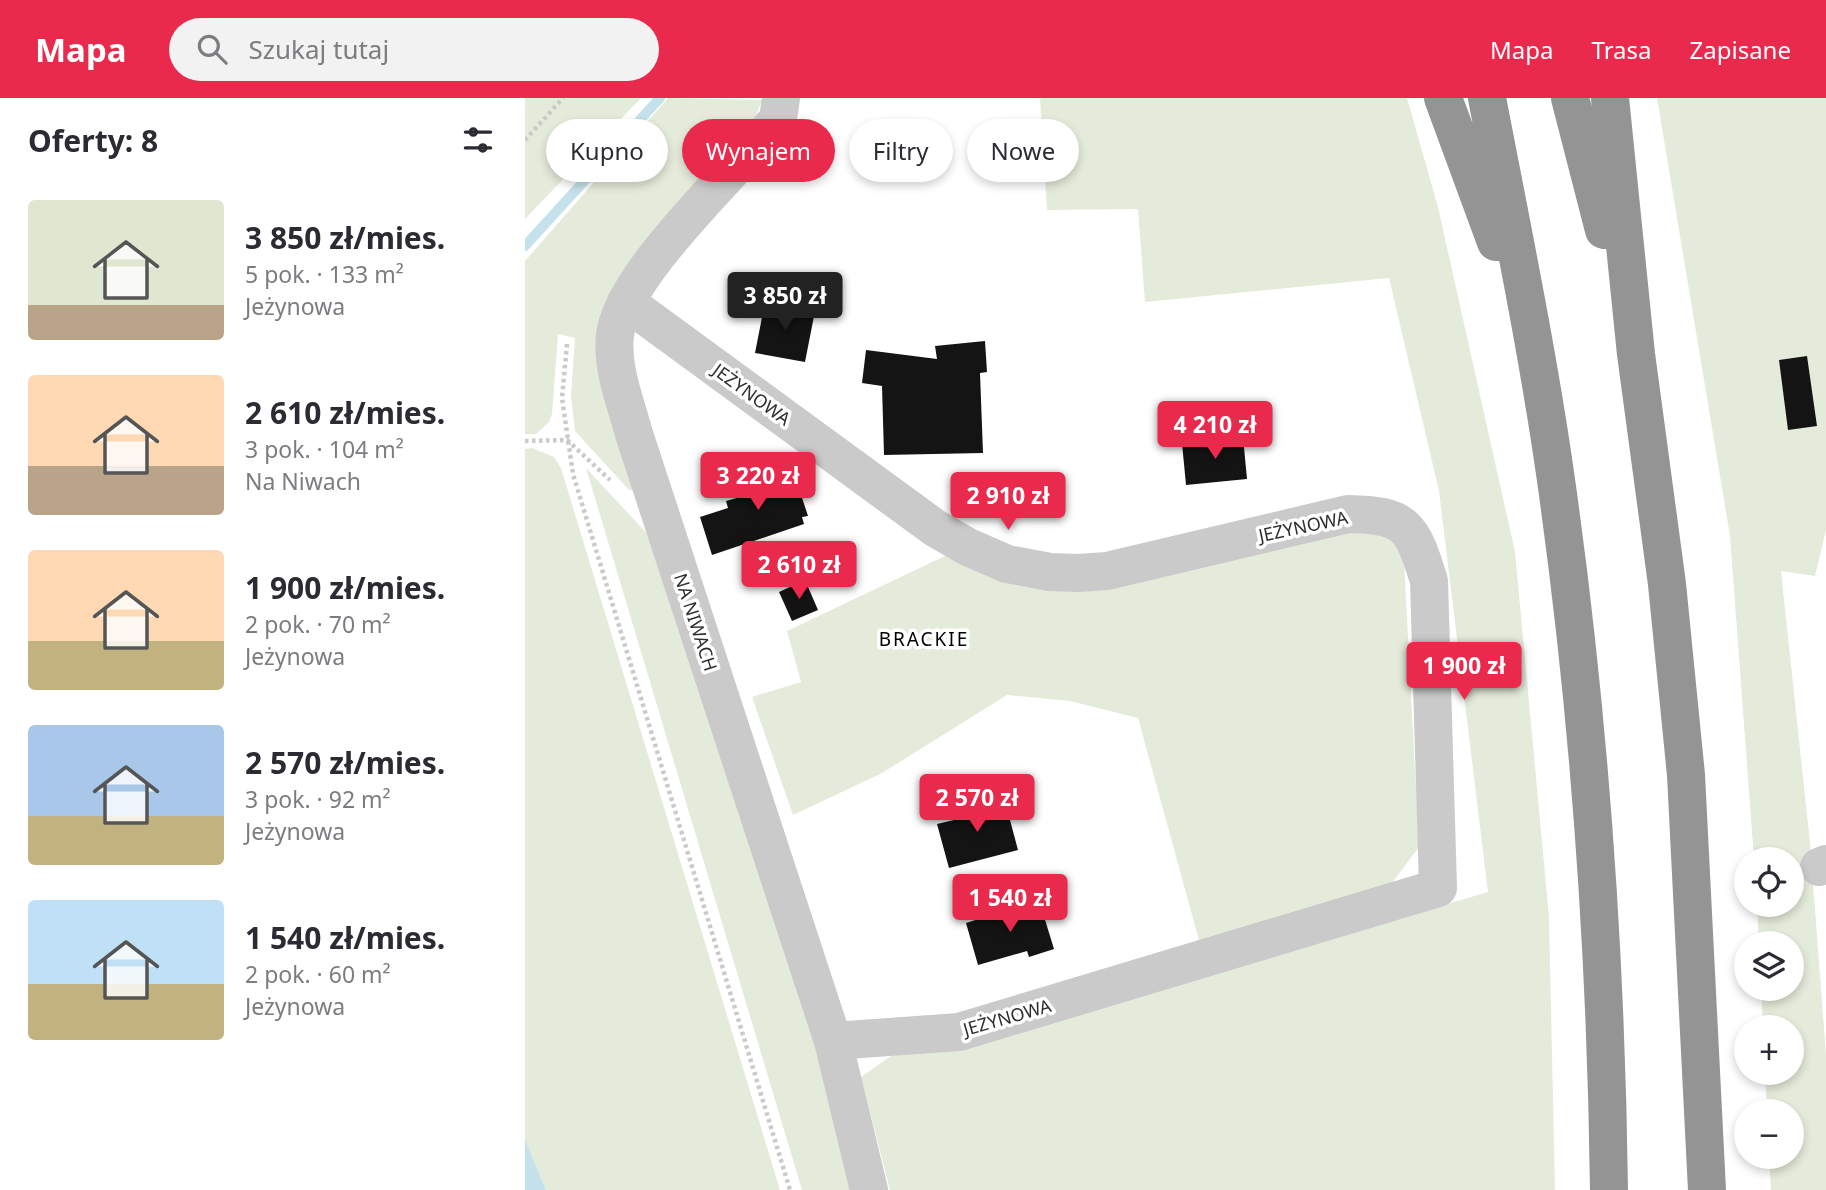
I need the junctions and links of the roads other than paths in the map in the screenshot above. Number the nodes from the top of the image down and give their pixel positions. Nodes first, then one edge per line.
1 (781, 98) edge
2 (1443, 98) edge
3 (1487, 98) edge
4 (1570, 98) edge
5 (1610, 98) edge
6 (626, 302) junction
7 (1532, 336) junction
8 (1636, 354) junction
9 (833, 1041) junction
10 (869, 1190) edge
11 (1609, 1190) edge
12 (1707, 1190) edge

1 - 6 street, NA NIWACH
2 - 7 highway
3 - 7 highway
4 - 8 highway
5 - 8 highway
6 - 9 street, NA NIWACH
6 - 9 street, JEŻYNOWA
7 - 11 highway
8 - 12 highway
9 - 10 street, NA NIWACH

